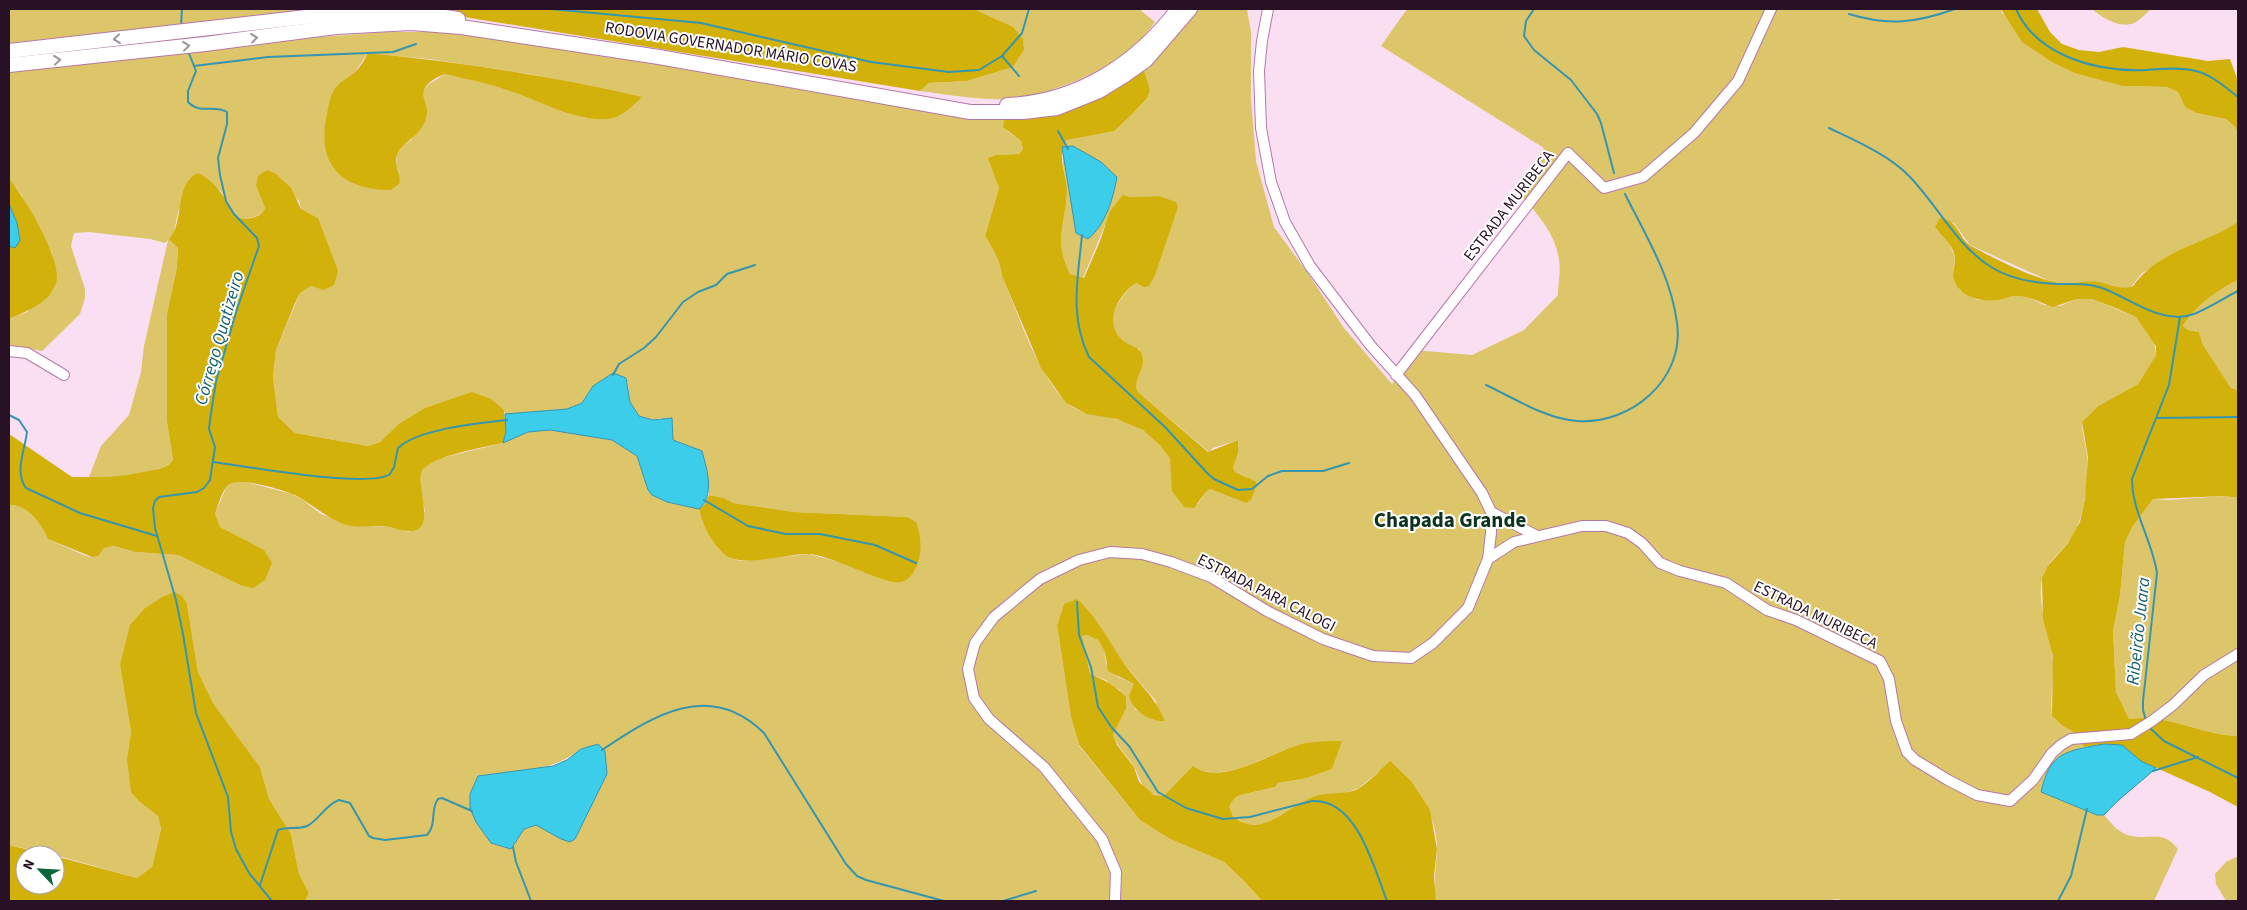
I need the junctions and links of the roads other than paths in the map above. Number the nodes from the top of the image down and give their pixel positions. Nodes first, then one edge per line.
1 (1178, 9) edge
2 (1190, 9) edge
3 (1268, 9) edge
4 (1772, 9) edge
5 (9, 51) edge
6 (9, 65) edge
7 (9, 351) edge
8 (64, 375) dead end
9 (1396, 375) junction
10 (1490, 512) junction
11 (1537, 536) junction
12 (1488, 559) junction
13 (2238, 654) edge
14 (1115, 901) edge

1 -> 5 highway, RODOVIA GOVERNADOR MÁRIO COVAS
6 -> 2 highway, RODOVIA GOVERNADOR MÁRIO COVAS
3 - 9 street, ESTRADA PARA CALOGI
4 - 9 street, ESTRADA MURIBECA
7 - 8 street
9 - 10 street, ESTRADA PARA CALOGI
10 - 11 street
10 - 12 street, ESTRADA PARA CALOGI
11 - 12 street
11 - 13 street, ESTRADA MURIBECA
12 - 14 street, ESTRADA PARA CALOGI

